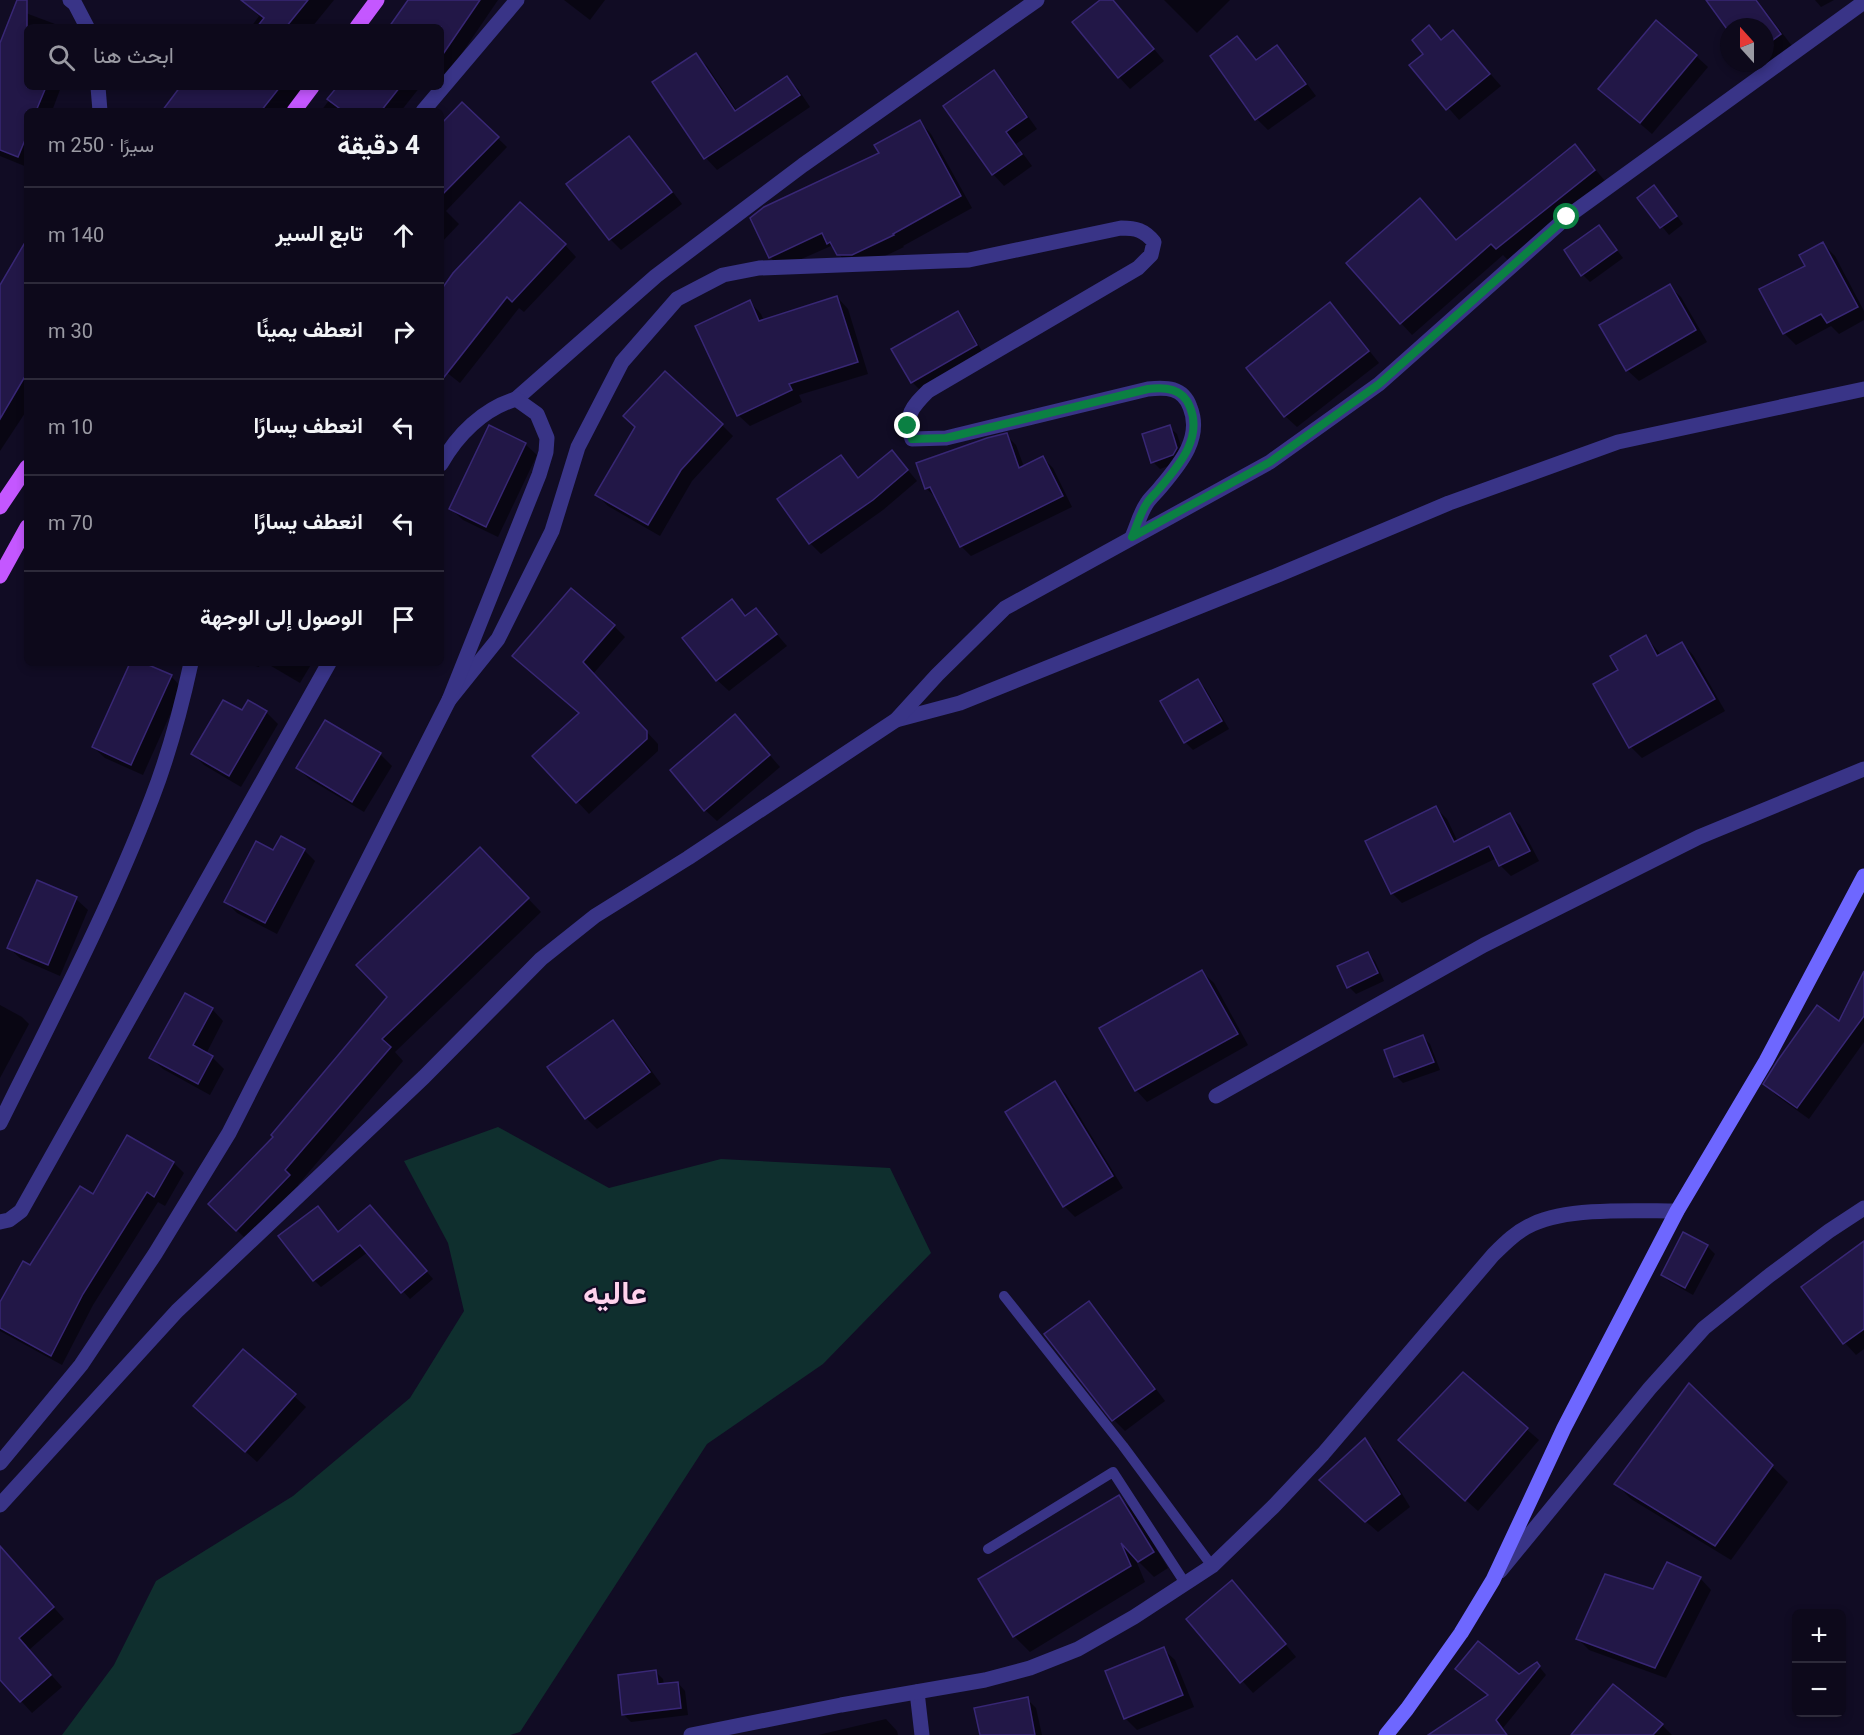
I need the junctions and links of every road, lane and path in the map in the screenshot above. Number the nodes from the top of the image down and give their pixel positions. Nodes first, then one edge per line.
1 (70, 0) edge
2 (377, 0) edge
3 (517, 0) edge
4 (1037, 0) edge
5 (1864, 2) edge
6 (85, 24) edge
7 (359, 24) edge
8 (444, 86) edge
9 (98, 90) edge
10 (310, 90) edge
11 (441, 90) edge
12 (100, 108) edge
13 (296, 108) edge
14 (426, 108) edge
15 (1864, 389) edge
16 (516, 399) junction
17 (444, 459) edge
18 (24, 471) edge
19 (0, 507) edge
20 (24, 532) edge
21 (1132, 537) junction
22 (0, 576) edge
23 (190, 666) edge
24 (327, 666) edge
25 (449, 700) junction
26 (896, 720) junction
27 (1864, 769) edge
28 (1864, 876) edge
29 (1216, 1096) dead end
30 (0, 1123) edge
31 (1864, 1208) edge
32 (1677, 1211) junction
33 (0, 1222) edge
34 (1004, 1296) dead end
35 (0, 1463) edge
36 (0, 1505) edge
37 (988, 1549) dead end
38 (1212, 1566) junction
39 (1493, 1581) junction
40 (1185, 1583) junction
41 (917, 1692) junction
42 (691, 1735) edge
43 (922, 1735) edge
44 (1386, 1735) edge

1 - 6 street
2 - 7 main road
3 - 8 street
4 - 16 street
5 - 21 street
9 - 12 street
10 - 13 main road
11 - 14 street
15 - 26 street
16 - 17 street
16 - 25 street
18 - 19 main road
20 - 22 main road
21 - 25 street
21 - 26 street
23 - 30 street
24 - 33 street
25 - 35 street
26 - 36 street
27 - 29 street
28 - 32 main road
31 - 39 street
32 - 38 street
32 - 39 main road
34 - 38 lane
37 - 40 lane
38 - 40 street
39 - 44 main road
40 - 41 street
41 - 42 street
41 - 43 street

